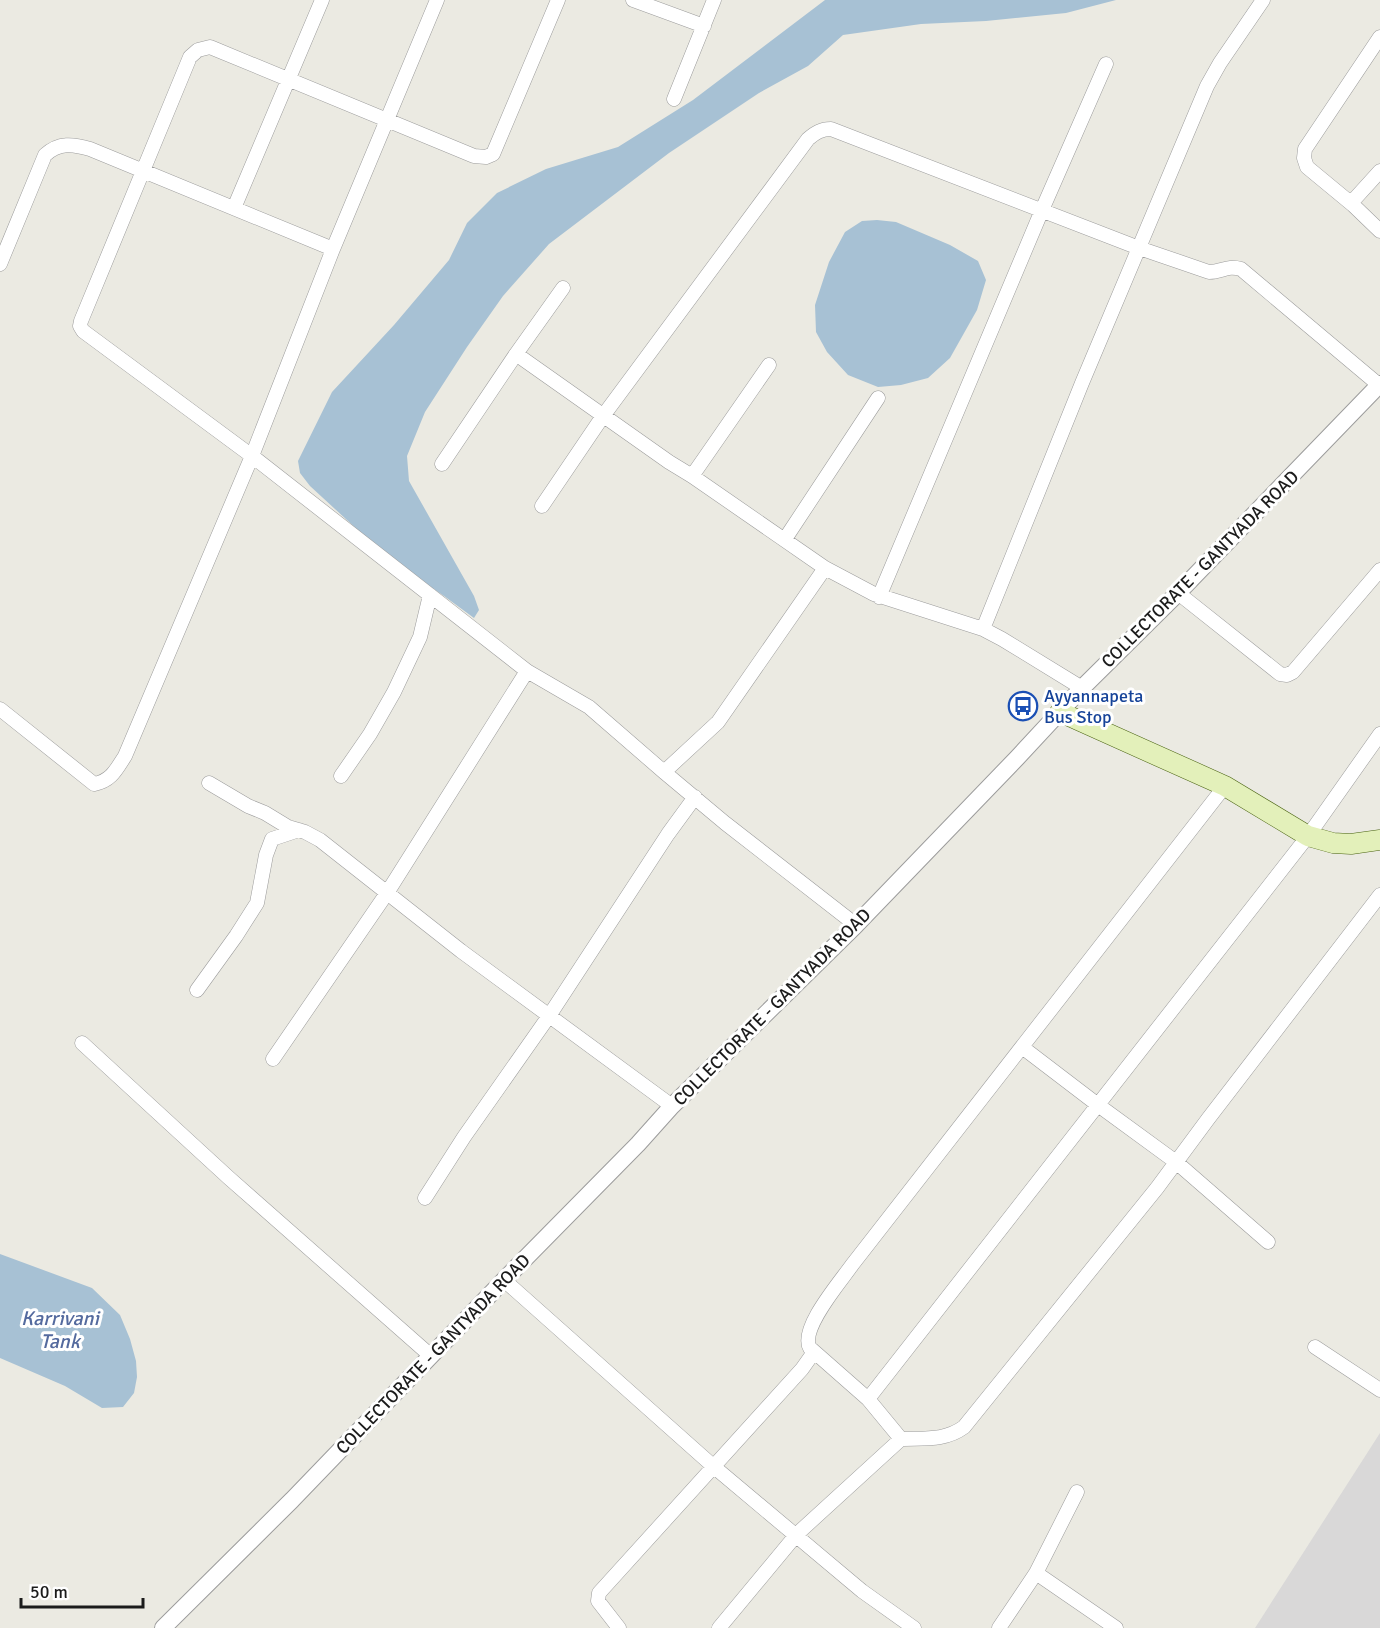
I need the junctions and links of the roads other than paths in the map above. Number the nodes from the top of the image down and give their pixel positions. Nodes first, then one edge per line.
1 (322, 0) edge
2 (437, 0) edge
3 (558, 0) edge
4 (633, 0) edge
5 (714, 0) edge
6 (1263, 0) edge
7 (704, 26) junction
8 (1380, 37) edge
9 (1106, 64) dead end
10 (288, 79) junction
11 (674, 99) dead end
12 (387, 119) junction
13 (144, 171) junction
14 (1380, 171) edge
15 (1351, 203) junction
16 (234, 208) junction
17 (1042, 210) junction
18 (1380, 231) edge
19 (1139, 248) junction
20 (333, 249) junction
21 (0, 264) edge
22 (563, 288) dead end
23 (516, 354) junction
24 (769, 365) dead end
25 (1379, 384) edge
26 (878, 398) dead end
27 (603, 416) junction
28 (252, 456) junction
29 (442, 464) dead end
30 (692, 476) junction
31 (542, 506) dead end
32 (785, 539) junction
33 (825, 568) junction
34 (1380, 570) edge
35 (1178, 592) junction
36 (430, 595) junction
37 (879, 597) junction
38 (982, 629) junction
39 (527, 671) junction
40 (1082, 688) junction
41 (0, 709) edge
42 (1060, 712) junction
43 (1380, 734) edge
44 (664, 772) junction
45 (341, 776) dead end
46 (209, 783) dead end
47 (1225, 786) junction
48 (695, 797) junction
49 (299, 830) junction
50 (1308, 836) junction
51 (1380, 840) edge
52 (387, 893) junction
53 (1380, 895) edge
54 (856, 925) junction
55 (197, 990) dead end
56 (549, 1016) junction
57 (82, 1043) dead end
58 (1022, 1047) junction
59 (273, 1059) dead end
60 (1098, 1105) junction
61 (672, 1106) junction
62 (1176, 1162) junction
63 (425, 1198) dead end
64 (1268, 1242) dead end
65 (504, 1280) junction
66 (1315, 1347) dead end
67 (814, 1352) junction
68 (431, 1356) junction
69 (1380, 1390) edge
70 (868, 1399) junction
71 (902, 1439) junction
72 (713, 1466) junction
73 (1077, 1492) dead end
74 (797, 1534) junction
75 (1036, 1573) junction
76 (163, 1628) edge
77 (619, 1628) edge
78 (719, 1628) edge
79 (914, 1628) edge
80 (999, 1628) edge
81 (1116, 1628) edge

1 - 10 street
2 - 12 street
3 - 12 street
4 - 7 street
5 - 7 street
6 - 19 street
7 - 11 street
8 - 15 street
9 - 17 street
10 - 12 street
10 - 13 street
10 - 16 street
12 - 20 street
13 - 16 street
13 - 21 street
13 - 28 street
14 - 15 street
15 - 18 street
16 - 20 street
17 - 19 street
17 - 27 street
17 - 37 street
19 - 25 street
19 - 38 street
20 - 28 street
22 - 23 street
23 - 27 street
23 - 29 street
24 - 30 street
25 - 35 street, COLLECTORATE - GANTYADA ROAD
26 - 32 street
27 - 30 street
27 - 31 street
28 - 36 street
28 - 41 street
30 - 32 street
32 - 33 street
33 - 37 street
33 - 44 street
34 - 35 street
35 - 40 street, COLLECTORATE - GANTYADA ROAD
36 - 39 street
36 - 45 street
37 - 38 street
38 - 40 street
39 - 44 street
39 - 52 street
40 - 42 street, COLLECTORATE - GANTYADA ROAD
42 - 47 main road
42 - 54 street, COLLECTORATE - GANTYADA ROAD
43 - 50 street
44 - 48 street
46 - 49 street
47 - 50 main road
47 - 58 street
48 - 54 street
48 - 56 street
49 - 52 street
49 - 55 street
50 - 51 main road
50 - 60 street
52 - 56 street
52 - 59 street
53 - 62 street
54 - 61 street, COLLECTORATE - GANTYADA ROAD
56 - 61 street
56 - 63 street
57 - 68 street
58 - 60 street
58 - 67 street
60 - 62 street
60 - 70 street
61 - 65 street, COLLECTORATE - GANTYADA ROAD
62 - 64 street
62 - 71 street
65 - 68 street, COLLECTORATE - GANTYADA ROAD
65 - 72 street
66 - 69 street
67 - 70 street
67 - 72 street
68 - 76 street, COLLECTORATE - GANTYADA ROAD
70 - 71 street
71 - 74 street
72 - 74 street
72 - 77 street
73 - 75 street
74 - 78 street
74 - 79 street
75 - 80 street
75 - 81 street

